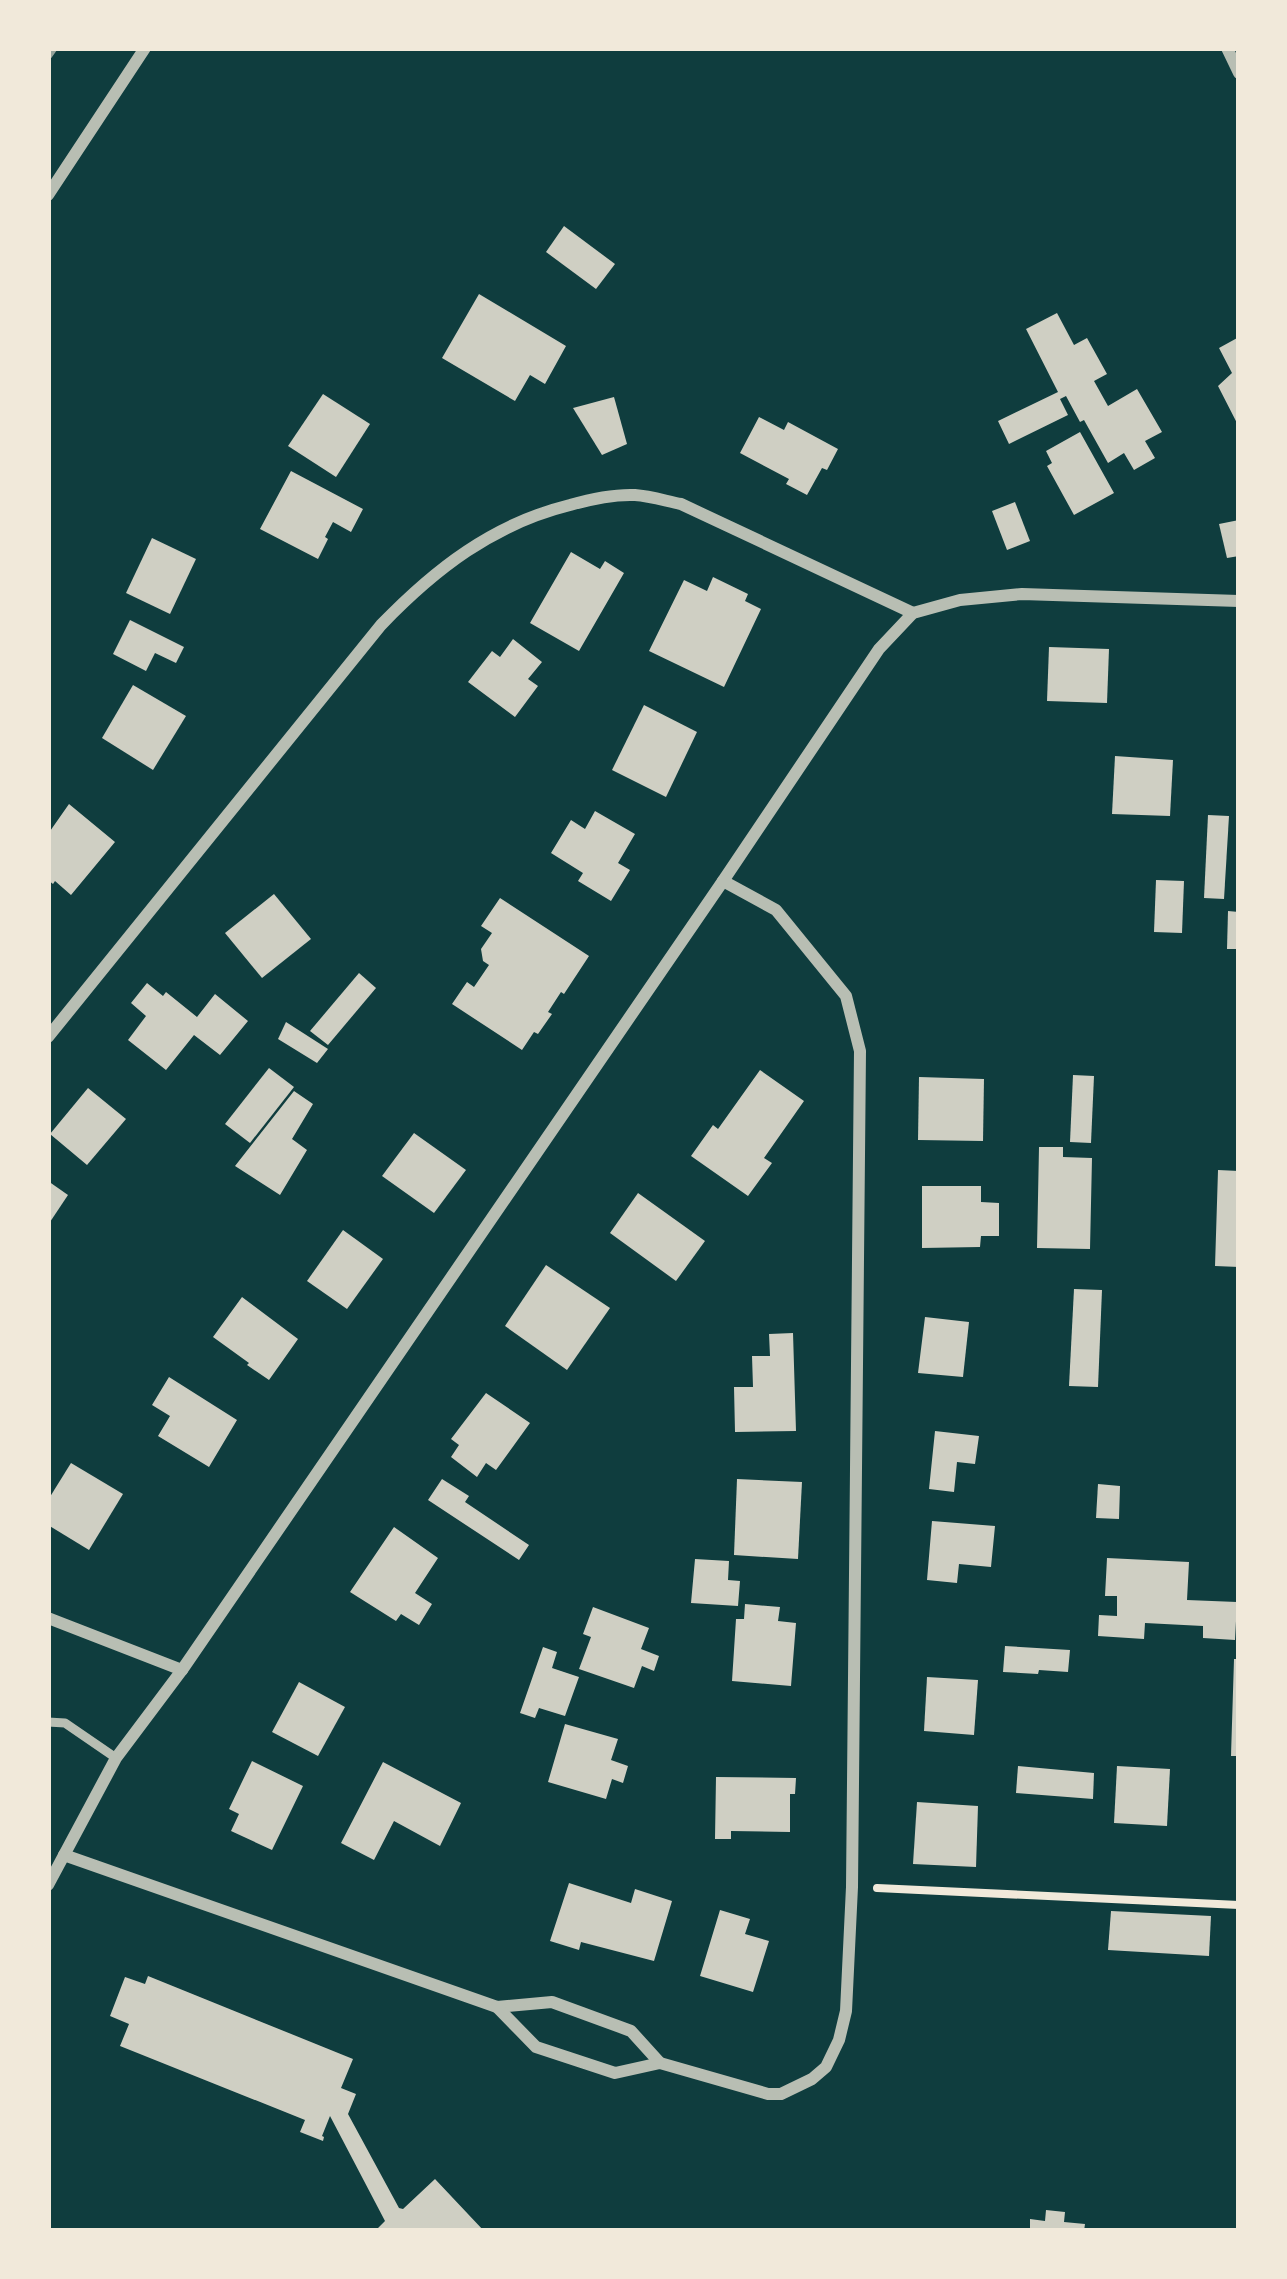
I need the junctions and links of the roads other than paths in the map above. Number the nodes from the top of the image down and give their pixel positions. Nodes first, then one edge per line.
1 (145, 48) edge
2 (1227, 48) edge
3 (1239, 73) edge
4 (48, 195) edge
5 (1239, 602) edge
6 (913, 613) junction
7 (723, 881) junction
8 (48, 1037) edge
9 (48, 1618) edge
10 (182, 1670) junction
11 (48, 1722) edge
12 (116, 1758) junction
13 (64, 1855) junction
14 (48, 1885) edge
15 (497, 2007) junction
16 (660, 2063) junction

1 - 4 street
2 - 3 street
5 - 6 street
6 - 7 street
6 - 8 street
7 - 10 street
7 - 16 street
9 - 10 street
10 - 12 street
11 - 12 lane
12 - 13 street
13 - 14 street
13 - 15 street
15 - 16 street
15 - 16 street

